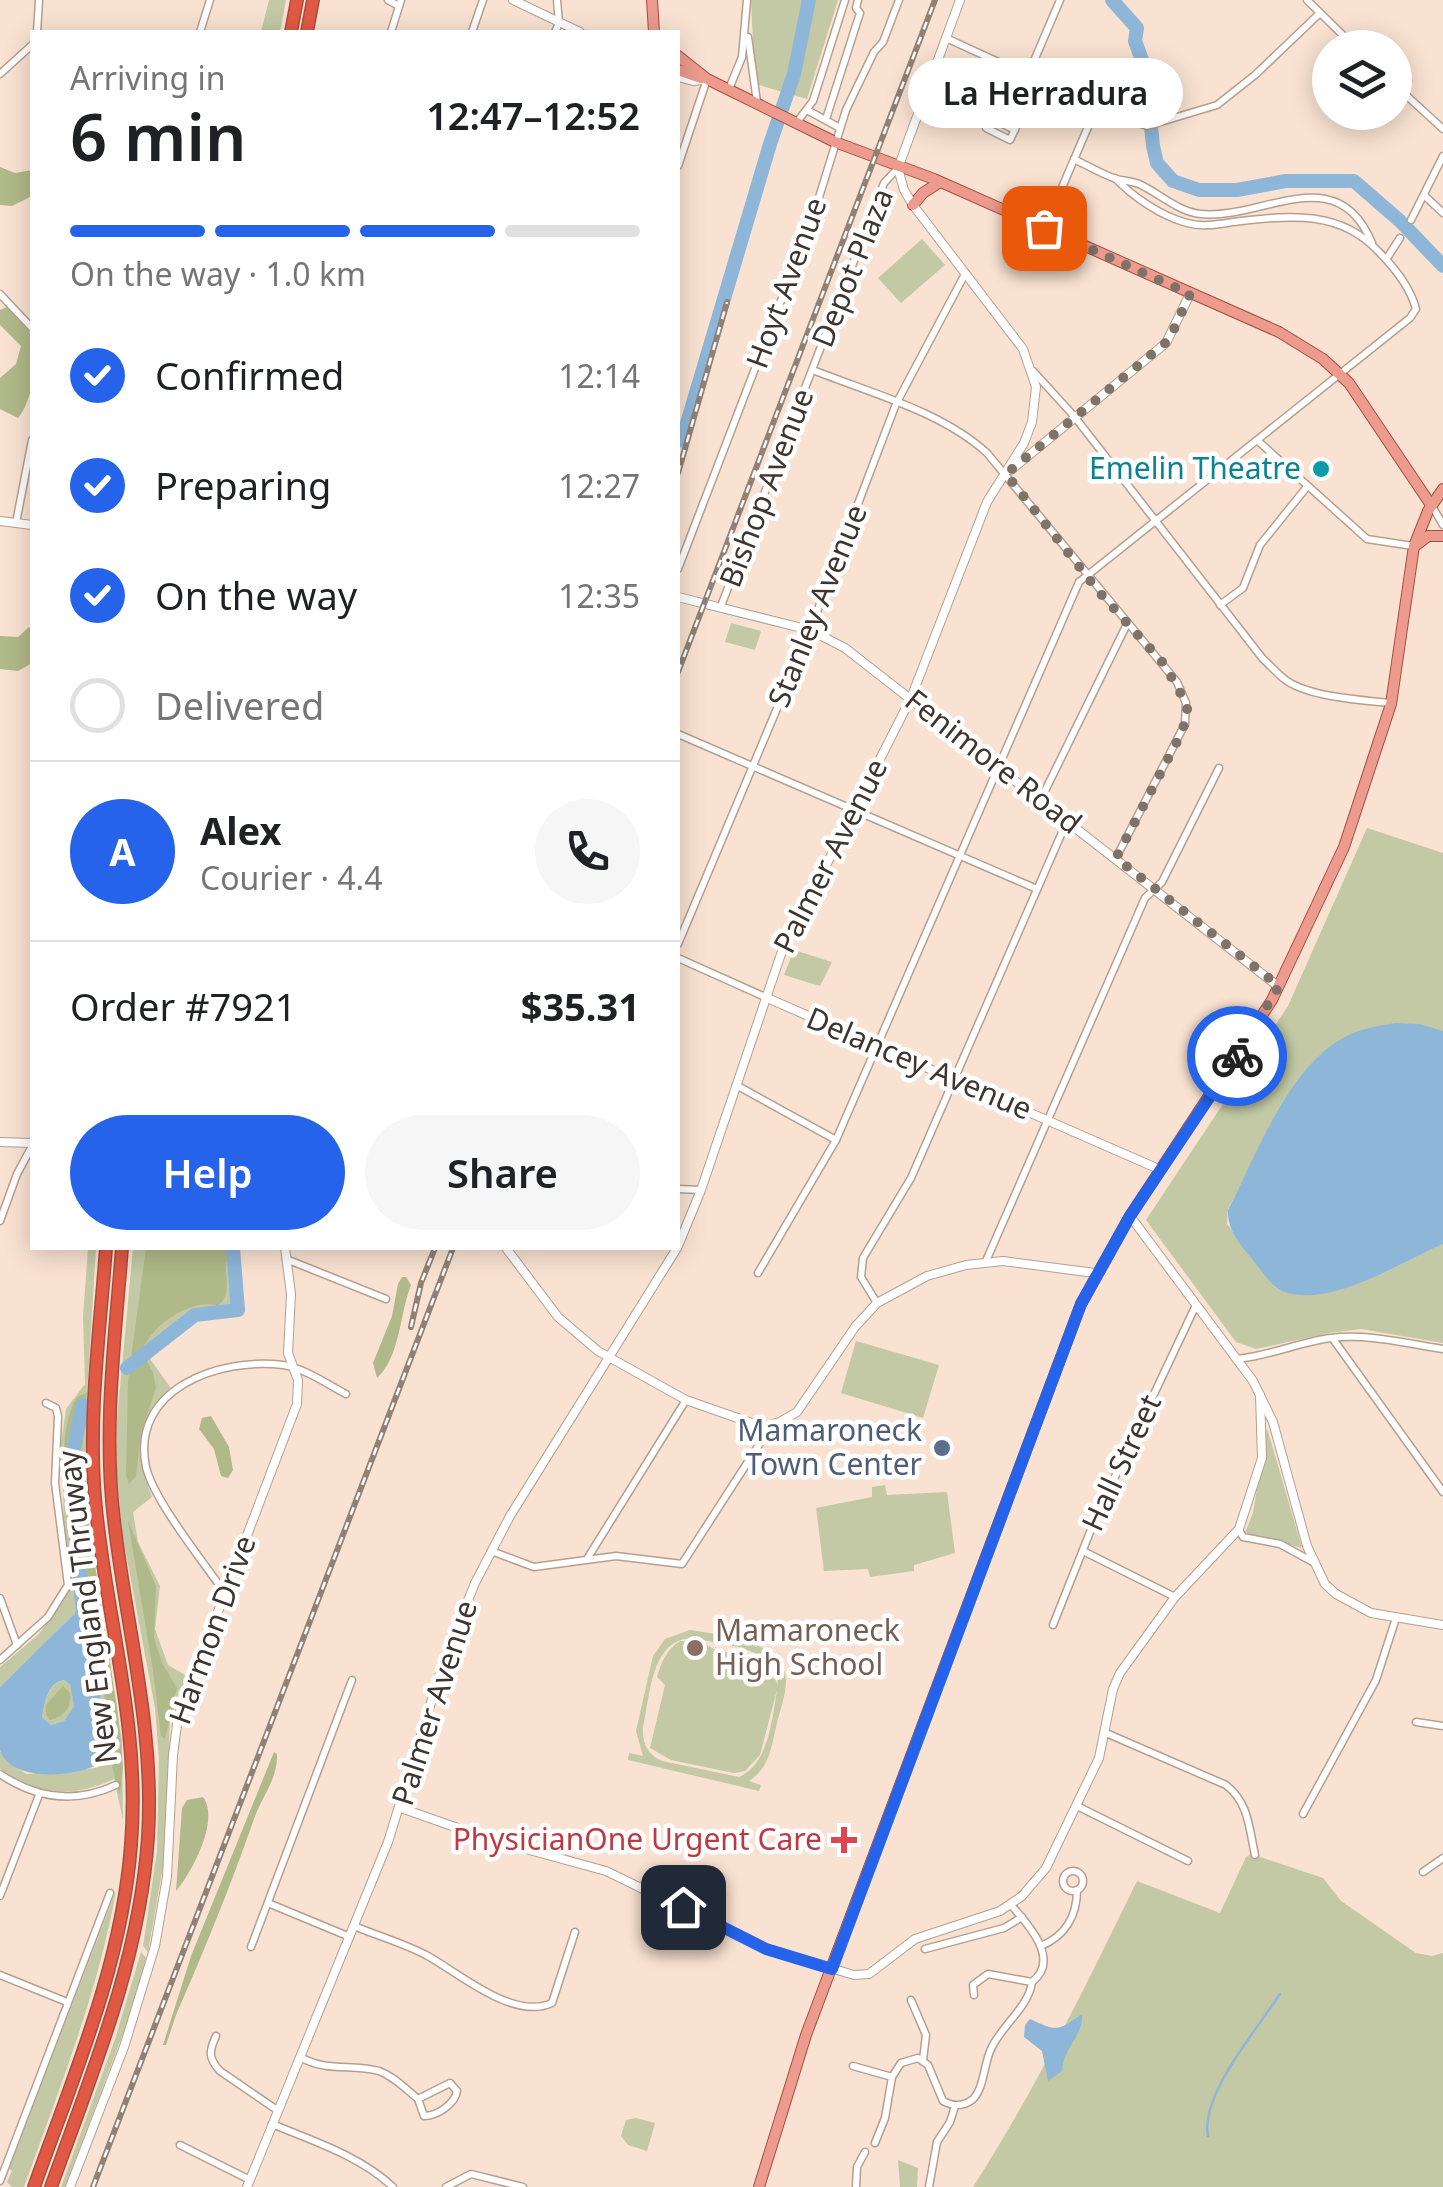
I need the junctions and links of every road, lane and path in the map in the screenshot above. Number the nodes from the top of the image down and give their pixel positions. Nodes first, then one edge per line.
1 (39, 0) edge
2 (210, 0) edge
3 (297, 0) edge
4 (313, 0) edge
5 (388, 0) edge
6 (483, 0) edge
7 (513, 0) edge
8 (557, 0) edge
9 (746, 0) edge
10 (899, 0) edge
11 (960, 0) edge
12 (1060, 0) edge
13 (1307, 0) edge
14 (400, 3) edge
15 (845, 3) edge
16 (652, 4) edge
17 (857, 4) edge
18 (1320, 13) junction
19 (557, 28) edge
20 (37, 30) edge
21 (201, 30) edge
22 (290, 30) edge
23 (306, 30) edge
24 (392, 30) edge
25 (473, 30) edge
26 (654, 30) edge
27 (1337, 30) edge
28 (746, 32) junction
29 (946, 38) junction
30 (30, 47) edge
31 (680, 58) edge
32 (680, 73) edge
33 (0, 74) edge
34 (1028, 75) junction
35 (707, 79) junction
36 (1038, 80) junction
37 (729, 89) junction
38 (1412, 101) edge
39 (756, 102) junction
40 (1097, 106) junction
41 (808, 110) junction
42 (846, 110) junction
43 (826, 119) junction
44 (794, 120) junction
45 (840, 128) junction
46 (1443, 129) edge
47 (1015, 130) dead end
48 (835, 142) junction
49 (1443, 156) edge
50 (1074, 159) junction
51 (680, 160) edge
52 (898, 168) junction
53 (1114, 178) junction
54 (940, 182) junction
55 (1425, 196) junction
56 (914, 205) junction
57 (1443, 213) edge
58 (1411, 220) dead end
59 (1044, 228) junction
60 (1400, 238) dead end
61 (1373, 244) junction
62 (1387, 258) junction
63 (966, 273) junction
64 (0, 294) edge
65 (1190, 294) junction
66 (30, 326) edge
67 (813, 370) junction
68 (1032, 370) junction
69 (1340, 375) junction
70 (896, 404) junction
71 (1074, 416) junction
72 (1258, 440) junction
73 (30, 450) edge
74 (1006, 474) junction
75 (1306, 488) junction
76 (1443, 489) edge
77 (1432, 505) junction
78 (0, 520) edge
79 (1155, 521) junction
80 (1443, 521) edge
81 (16, 522) junction
82 (30, 524) edge
83 (1443, 536) edge
84 (1414, 546) junction
85 (680, 564) edge
86 (1086, 574) junction
87 (680, 597) edge
88 (1220, 604) junction
89 (721, 606) junction
90 (1127, 624) junction
91 (810, 630) junction
92 (911, 698) junction
93 (1391, 704) junction
94 (680, 735) edge
95 (998, 767) junction
96 (754, 768) junction
97 (1218, 768) dead end
98 (1041, 800) junction
99 (853, 811) junction
100 (1068, 821) junction
101 (957, 856) junction
102 (1116, 858) junction
103 (1036, 889) junction
104 (1154, 889) junction
105 (680, 939) edge
106 (680, 959) edge
107 (1279, 986) junction
108 (765, 997) junction
109 (876, 1046) junction
110 (954, 1080) junction
111 (736, 1084) junction
112 (1048, 1120) junction
113 (836, 1140) junction
114 (0, 1142) edge
115 (30, 1145) edge
116 (30, 1149) edge
117 (1161, 1170) junction
118 (680, 1188) edge
119 (701, 1190) junction
120 (1130, 1216) junction
121 (0, 1220) edge
122 (681, 1228) edge
123 (106, 1250) edge
124 (122, 1250) edge
125 (285, 1250) edge
126 (508, 1250) edge
127 (675, 1250) edge
128 (286, 1259) junction
129 (986, 1261) junction
130 (758, 1273) dead end
131 (1096, 1274) junction
132 (386, 1298) dead end
133 (877, 1303) junction
134 (1196, 1304) junction
135 (1332, 1338) junction
136 (1443, 1349) edge
137 (609, 1358) junction
138 (1238, 1359) junction
139 (293, 1368) junction
140 (346, 1394) dead end
141 (1260, 1395) junction
142 (686, 1400) junction
143 (46, 1403) dead end
144 (772, 1424) junction
145 (1443, 1492) edge
146 (1239, 1528) junction
147 (491, 1551) junction
148 (1083, 1551) junction
149 (588, 1559) junction
150 (1313, 1562) junction
151 (224, 1592) junction
152 (1176, 1597) junction
153 (0, 1598) edge
154 (1396, 1618) junction
155 (1053, 1625) dead end
156 (1443, 1625) edge
157 (17, 1645) junction
158 (0, 1660) edge
159 (352, 1680) dead end
160 (1416, 1722) dead end
161 (1443, 1726) edge
162 (1106, 1733) junction
163 (0, 1774) edge
164 (116, 1785) dead end
165 (39, 1795) junction
166 (1077, 1806) junction
167 (401, 1808) junction
168 (1303, 1814) dead end
169 (1255, 1855) dead end
170 (1443, 1858) edge
171 (1188, 1861) dead end
172 (1423, 1872) dead end
173 (1077, 1890) dead end
174 (110, 1892) dead end
175 (0, 1896) edge
176 (268, 1903) junction
177 (1011, 1905) junction
178 (1022, 1917) junction
179 (354, 1926) junction
180 (576, 1932) dead end
181 (350, 1937) junction
182 (1040, 1946) junction
183 (251, 1947) dead end
184 (925, 1949) dead end
185 (832, 1969) junction
186 (0, 1974) edge
187 (1032, 1982) junction
188 (974, 1995) dead end
189 (911, 2000) dead end
190 (67, 2002) junction
191 (216, 2036) dead end
192 (300, 2058) junction
193 (923, 2060) junction
194 (853, 2066) dead end
195 (892, 2076) junction
196 (418, 2099) junction
197 (955, 2106) junction
198 (277, 2110) junction
199 (272, 2124) junction
200 (875, 2143) dead end
201 (180, 2145) dead end
202 (864, 2152) dead end
203 (0, 2181) edge
204 (249, 2184) edge
205 (34, 2187) edge
206 (51, 2187) edge
207 (70, 2187) edge
208 (392, 2187) edge
209 (446, 2187) edge
210 (523, 2187) edge
211 (759, 2187) edge
212 (856, 2187) edge
213 (930, 2187) edge

1 - 20 street
2 - 21 street
3 - 22 highway
4 - 23 highway
5 - 14 street
6 - 25 street
7 - 19 street
8 - 19 street
9 - 28 street
10 - 42 street, Hoyt Avenue
11 - 29 street
12 - 34 street
13 - 18 street
14 - 24 street
15 - 17 street
15 - 41 street
16 - 26 main road
17 - 43 street
18 - 27 street
18 - 40 street
28 - 37 street
28 - 39 street
29 - 34 street
29 - 52 street
30 - 33 street
31 - 35 main road
32 - 35 main road
34 - 36 street
35 - 37 main road
35 - 51 street
36 - 40 street
36 - 47 street
37 - 39 main road
38 - 46 street
39 - 44 main road
40 - 50 street
41 - 43 street
41 - 44 street
42 - 43 street
42 - 45 street, Hoyt Avenue
43 - 45 street
44 - 48 main road
45 - 48 street, Hoyt Avenue
48 - 52 main road
48 - 85 street, Hoyt Avenue
49 - 55 street
50 - 53 street
50 - 59 street
52 - 54 main road
52 - 56 street
52 - 67 street, Depot Plaza
53 - 61 street
53 - 61 street
54 - 56 main road
54 - 59 main road
55 - 57 street
55 - 58 street
56 - 63 street
59 - 65 main road
60 - 62 street
61 - 62 street
62 - 69 street
63 - 68 street
63 - 70 street, Stanley Avenue
64 - 66 street
65 - 69 main road
65 - 71 street, Palmer Avenue
67 - 70 street
67 - 89 street, Bishop Avenue
68 - 71 street
68 - 74 street, Palmer Avenue
69 - 72 street
69 - 77 main road
70 - 74 street
70 - 91 street, Stanley Avenue
71 - 74 street, Palmer Avenue
71 - 79 street
72 - 75 street
72 - 79 street
73 - 81 street
74 - 86 street
74 - 92 street, Palmer Avenue
75 - 84 street
75 - 88 street
76 - 77 main road
77 - 80 street
77 - 84 main road
78 - 81 street
79 - 86 street
79 - 88 street
81 - 82 street
83 - 84 main road
84 - 93 main road
86 - 90 street
86 - 95 street
87 - 89 street, Fenimore Road
88 - 93 street
89 - 91 street, Fenimore Road
90 - 98 street
90 - 102 street
91 - 92 street, Fenimore Road
91 - 96 street, Stanley Avenue
92 - 95 street, Fenimore Road
92 - 99 street, Palmer Avenue
93 - 107 main road
94 - 96 street
95 - 98 street, Fenimore Road
95 - 101 street
96 - 99 street
96 - 105 street, Stanley Avenue
97 - 104 street
98 - 100 street, Fenimore Road
99 - 101 street
99 - 108 street, Palmer Avenue
100 - 102 street, Fenimore Road
100 - 103 street
101 - 103 street
101 - 109 street
102 - 104 street, Fenimore Road
103 - 110 street
104 - 107 street, Fenimore Road
104 - 112 street
106 - 108 street, Delancey Avenue
107 - 117 main road
108 - 109 street, Delancey Avenue
108 - 111 street, Palmer Avenue
109 - 110 street, Delancey Avenue
109 - 113 street
110 - 112 street, Delancey Avenue
110 - 133 street
111 - 113 street
111 - 119 street, Palmer Avenue
112 - 117 street, Delancey Avenue
112 - 129 street
113 - 130 street
114 - 115 street
116 - 121 street
117 - 120 main road
118 - 119 street
119 - 122 street, Palmer Avenue
120 - 131 main road
120 - 134 street
123 - 205 highway, New England Thruway
124 - 206 highway, New England Thruway
125 - 128 street, Harmon Drive
126 - 137 street
127 - 137 street, Palmer Avenue
128 - 132 street
128 - 139 street, Harmon Drive
129 - 131 street
129 - 133 street
131 - 185 main road
133 - 144 street
134 - 138 street
134 - 148 street, Hall Street
135 - 136 street
135 - 138 street
135 - 145 street
137 - 142 street
137 - 147 street, Palmer Avenue
138 - 141 street
139 - 140 street
139 - 151 street, Harmon Drive
139 - 151 street
141 - 146 street
141 - 150 street
142 - 144 street
142 - 149 street
143 - 157 street
144 - 149 street
146 - 150 street
146 - 152 street
147 - 149 street
147 - 167 street, Palmer Avenue
148 - 152 street
148 - 155 street, Hall Street
150 - 154 street
151 - 207 street, Harmon Drive
152 - 162 street
153 - 157 street
154 - 156 street
154 - 168 street
157 - 158 street
159 - 176 street
160 - 161 street
162 - 166 street
162 - 169 street
163 - 165 street
164 - 165 street
165 - 175 street
166 - 171 street
166 - 177 street
167 - 179 street, Palmer Avenue
167 - 185 street
170 - 172 street
173 - 182 street
174 - 190 street
176 - 181 street
176 - 183 street
177 - 178 street
177 - 185 street
178 - 182 street
178 - 184 street
179 - 180 street
179 - 181 street, Palmer Avenue
181 - 192 street, Palmer Avenue
182 - 187 street
185 - 211 main road
186 - 190 street
187 - 188 street
187 - 197 street
189 - 193 street
190 - 203 street
191 - 198 street
192 - 196 street
192 - 198 street, Palmer Avenue
193 - 195 street
193 - 197 street
194 - 195 street
195 - 200 street
196 - 196 street
197 - 213 street
198 - 199 street, Palmer Avenue
199 - 204 street, Palmer Avenue
199 - 208 street
201 - 204 street
202 - 212 street
209 - 210 street

